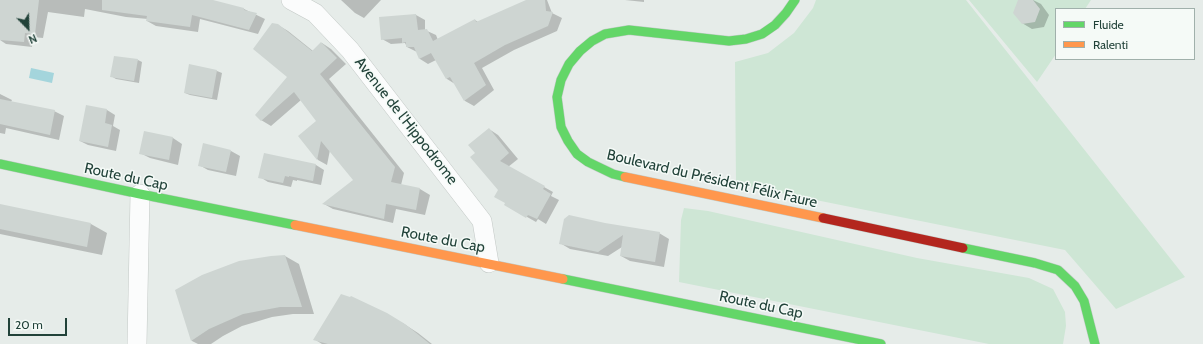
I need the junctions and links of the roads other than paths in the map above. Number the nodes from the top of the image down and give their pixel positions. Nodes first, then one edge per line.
1 (291, 0) edge
2 (795, 0) edge
3 (0, 164) edge
4 (140, 194) junction
5 (489, 263) junction
6 (137, 344) edge
7 (881, 344) edge
8 (1095, 344) edge

1 - 5 street, Avenue de l'Hippodrome
2 - 8 street, Boulevard du Président Félix Faure
3 - 4 street, Route du Cap
4 - 5 street, Route du Cap
4 - 6 street
5 - 7 street, Route du Cap

